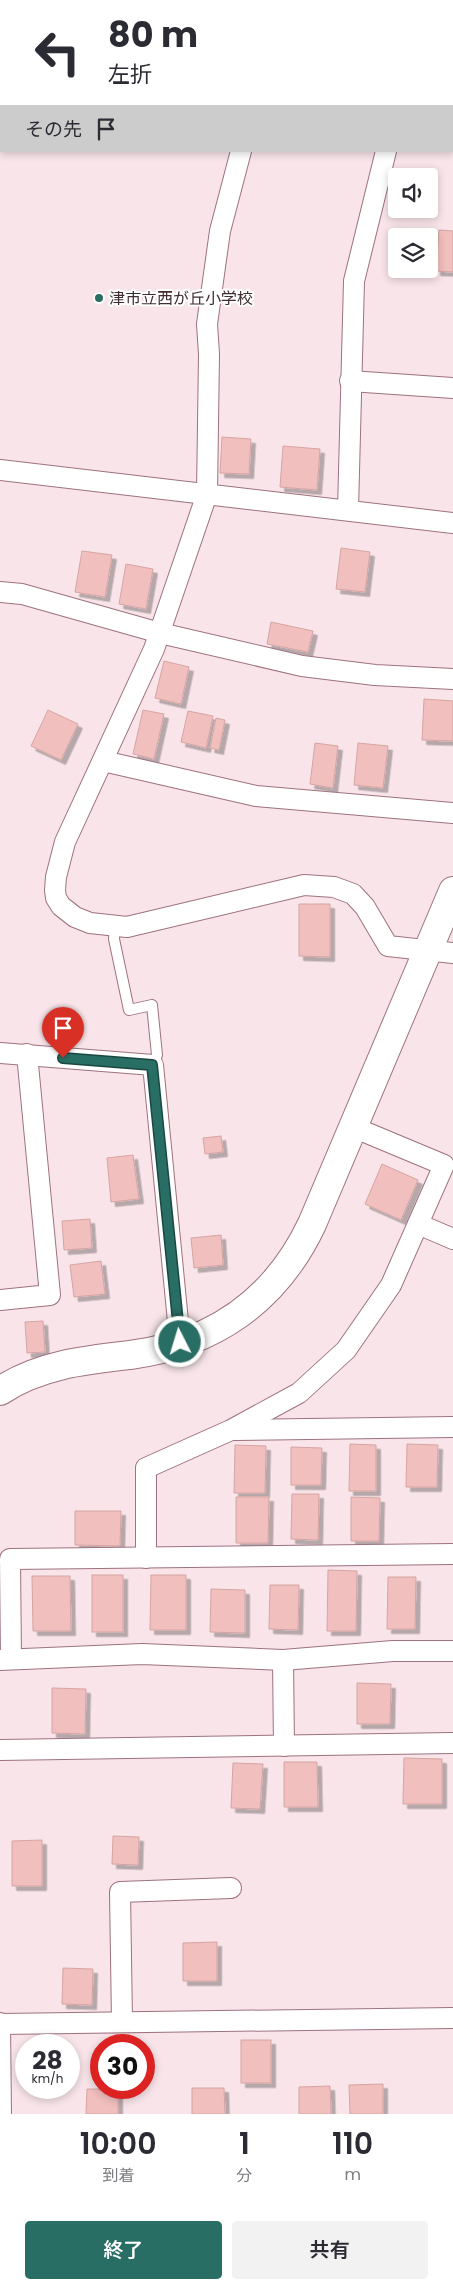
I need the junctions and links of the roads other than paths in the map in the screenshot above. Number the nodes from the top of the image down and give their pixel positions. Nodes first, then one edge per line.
1 (241, 152) edge
2 (386, 152) edge
3 (350, 381) junction
4 (453, 388) edge
5 (0, 470) edge
6 (208, 494) junction
7 (348, 510) junction
8 (453, 524) edge
9 (0, 592) edge
10 (160, 633) junction
11 (453, 679) edge
12 (103, 761) junction
13 (453, 813) edge
14 (453, 891) edge
15 (115, 926) junction
16 (440, 952) edge
17 (0, 1053) edge
18 (27, 1054) junction
19 (152, 1065) junction
20 (353, 1127) junction
21 (418, 1224) junction
22 (453, 1239) edge
23 (0, 1300) edge
24 (180, 1342) junction
25 (0, 1391) edge
26 (453, 1427) edge
27 (231, 1430) junction
28 (453, 1554) edge
29 (146, 1558) junction
30 (453, 1651) edge
31 (5, 1660) edge
32 (283, 1660) junction
33 (453, 1743) edge
34 (284, 1746) junction
35 (0, 1750) edge
36 (231, 1888) dead end
37 (453, 2018) edge
38 (122, 2022) junction
39 (0, 2024) edge
40 (1, 2114) edge

1 - 6 street
2 - 3 street
3 - 4 street
3 - 7 street
5 - 6 street
6 - 7 street
6 - 10 street
7 - 8 street
9 - 10 street
10 - 11 street
10 - 12 street
12 - 13 street
12 - 15 street
14 - 16 street
15 - 16 street
15 - 19 lane
16 - 20 street
17 - 18 street
18 - 19 street
18 - 23 street
19 - 24 street
20 - 21 street
20 - 24 street
21 - 22 street
21 - 27 street
24 - 25 street
26 - 27 street
27 - 29 street
28 - 29 street
29 - 31 street
30 - 32 street
31 - 32 street
32 - 34 street
33 - 34 street
34 - 35 street
36 - 38 street
37 - 38 street
38 - 39 street
39 - 40 street

